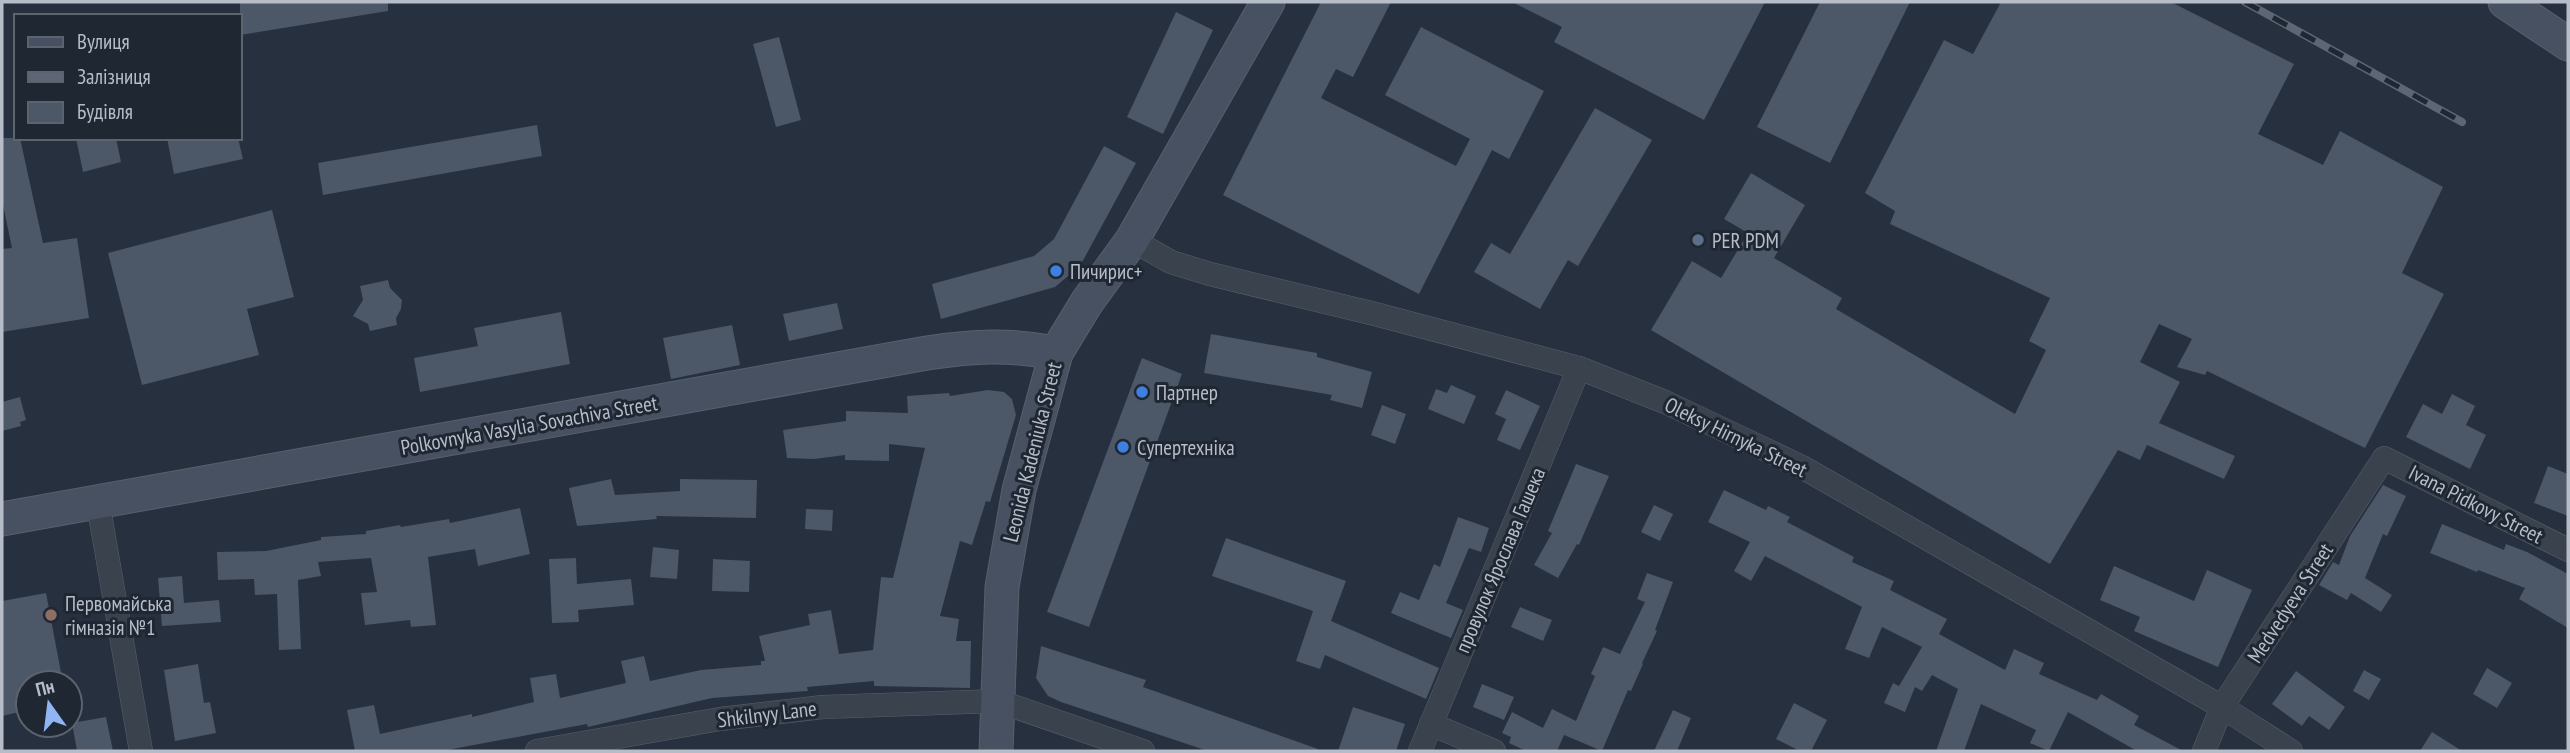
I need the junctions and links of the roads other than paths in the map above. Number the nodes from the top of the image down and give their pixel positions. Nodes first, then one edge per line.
1 (1268, 2) edge
2 (2505, 2) edge
3 (2566, 37) edge
4 (1132, 240) junction
5 (1056, 353) junction
6 (1579, 368) junction
7 (2384, 458) joint
8 (98, 503) junction
9 (2, 519) edge
10 (2568, 551) edge
11 (999, 701) junction
12 (2222, 707) junction
13 (1431, 724) junction
14 (141, 751) edge
15 (537, 751) edge
16 (996, 751) edge
17 (1143, 751) edge
18 (1420, 751) edge
19 (1494, 751) edge
20 (2204, 751) edge
21 (2291, 751) edge

1 - 4 street, Leonida Kadeniuka Street
2 - 3 street
4 - 5 street, Leonida Kadeniuka Street
4 - 6 street, Oleksy Hirnyka Street
5 - 8 street, Polkovnyka Vasylia Sovachiva Street
5 - 11 street, Leonida Kadeniuka Street
6 - 12 street, Oleksy Hirnyka Street
6 - 13 street, провулок Ярослава Гашека
7 - 10 street, Ivana Pidkovy Street
7 - 12 street, Medvedyeva Street
8 - 9 street, Polkovnyka Vasylia Sovachiva Street
8 - 14 street
11 - 15 street, Shkilnyy Lane
11 - 16 street, Leonida Kadeniuka Street
11 - 17 street
12 - 20 street, Medvedyeva Street
12 - 21 street, Oleksy Hirnyka Street
13 - 18 street, провулок Ярослава Гашека
13 - 19 street

